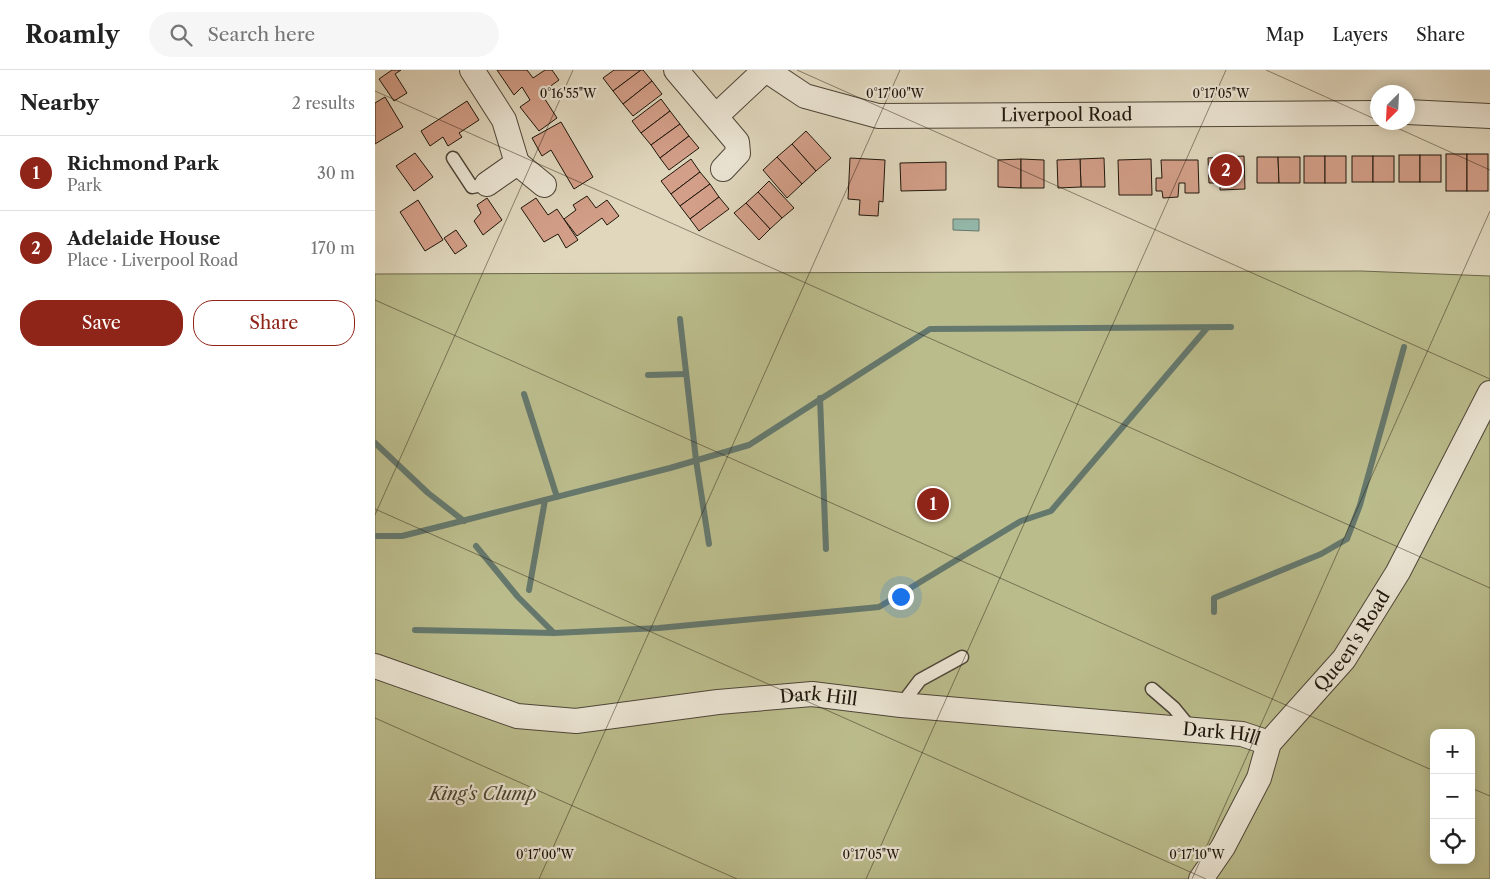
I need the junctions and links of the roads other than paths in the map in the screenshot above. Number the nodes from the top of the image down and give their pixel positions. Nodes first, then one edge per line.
1 (472, 70) edge
2 (676, 70) edge
3 (766, 70) edge
4 (1415, 112) edge
5 (1370, 113) edge
6 (716, 116) junction
7 (1490, 116) edge
8 (453, 158) dead end
9 (517, 163) junction
10 (723, 169) dead end
11 (487, 184) joint
12 (544, 185) dead end
13 (1490, 393) edge
14 (962, 657) dead end
15 (375, 666) edge
16 (1152, 689) dead end
17 (901, 705) junction
18 (1192, 730) junction
19 (1269, 743) junction
20 (1201, 879) edge

1 - 9 street
2 - 6 street
3 - 5 street, Liverpool Road
3 - 6 street
4 - 7 street
6 - 10 street
8 - 11 lane
9 - 11 street
9 - 12 street
13 - 19 street, Queen's Road
14 - 17 lane
15 - 17 street, Dark Hill
16 - 18 lane
17 - 18 street, Dark Hill
18 - 19 street, Dark Hill
19 - 20 street, Queen's Road

